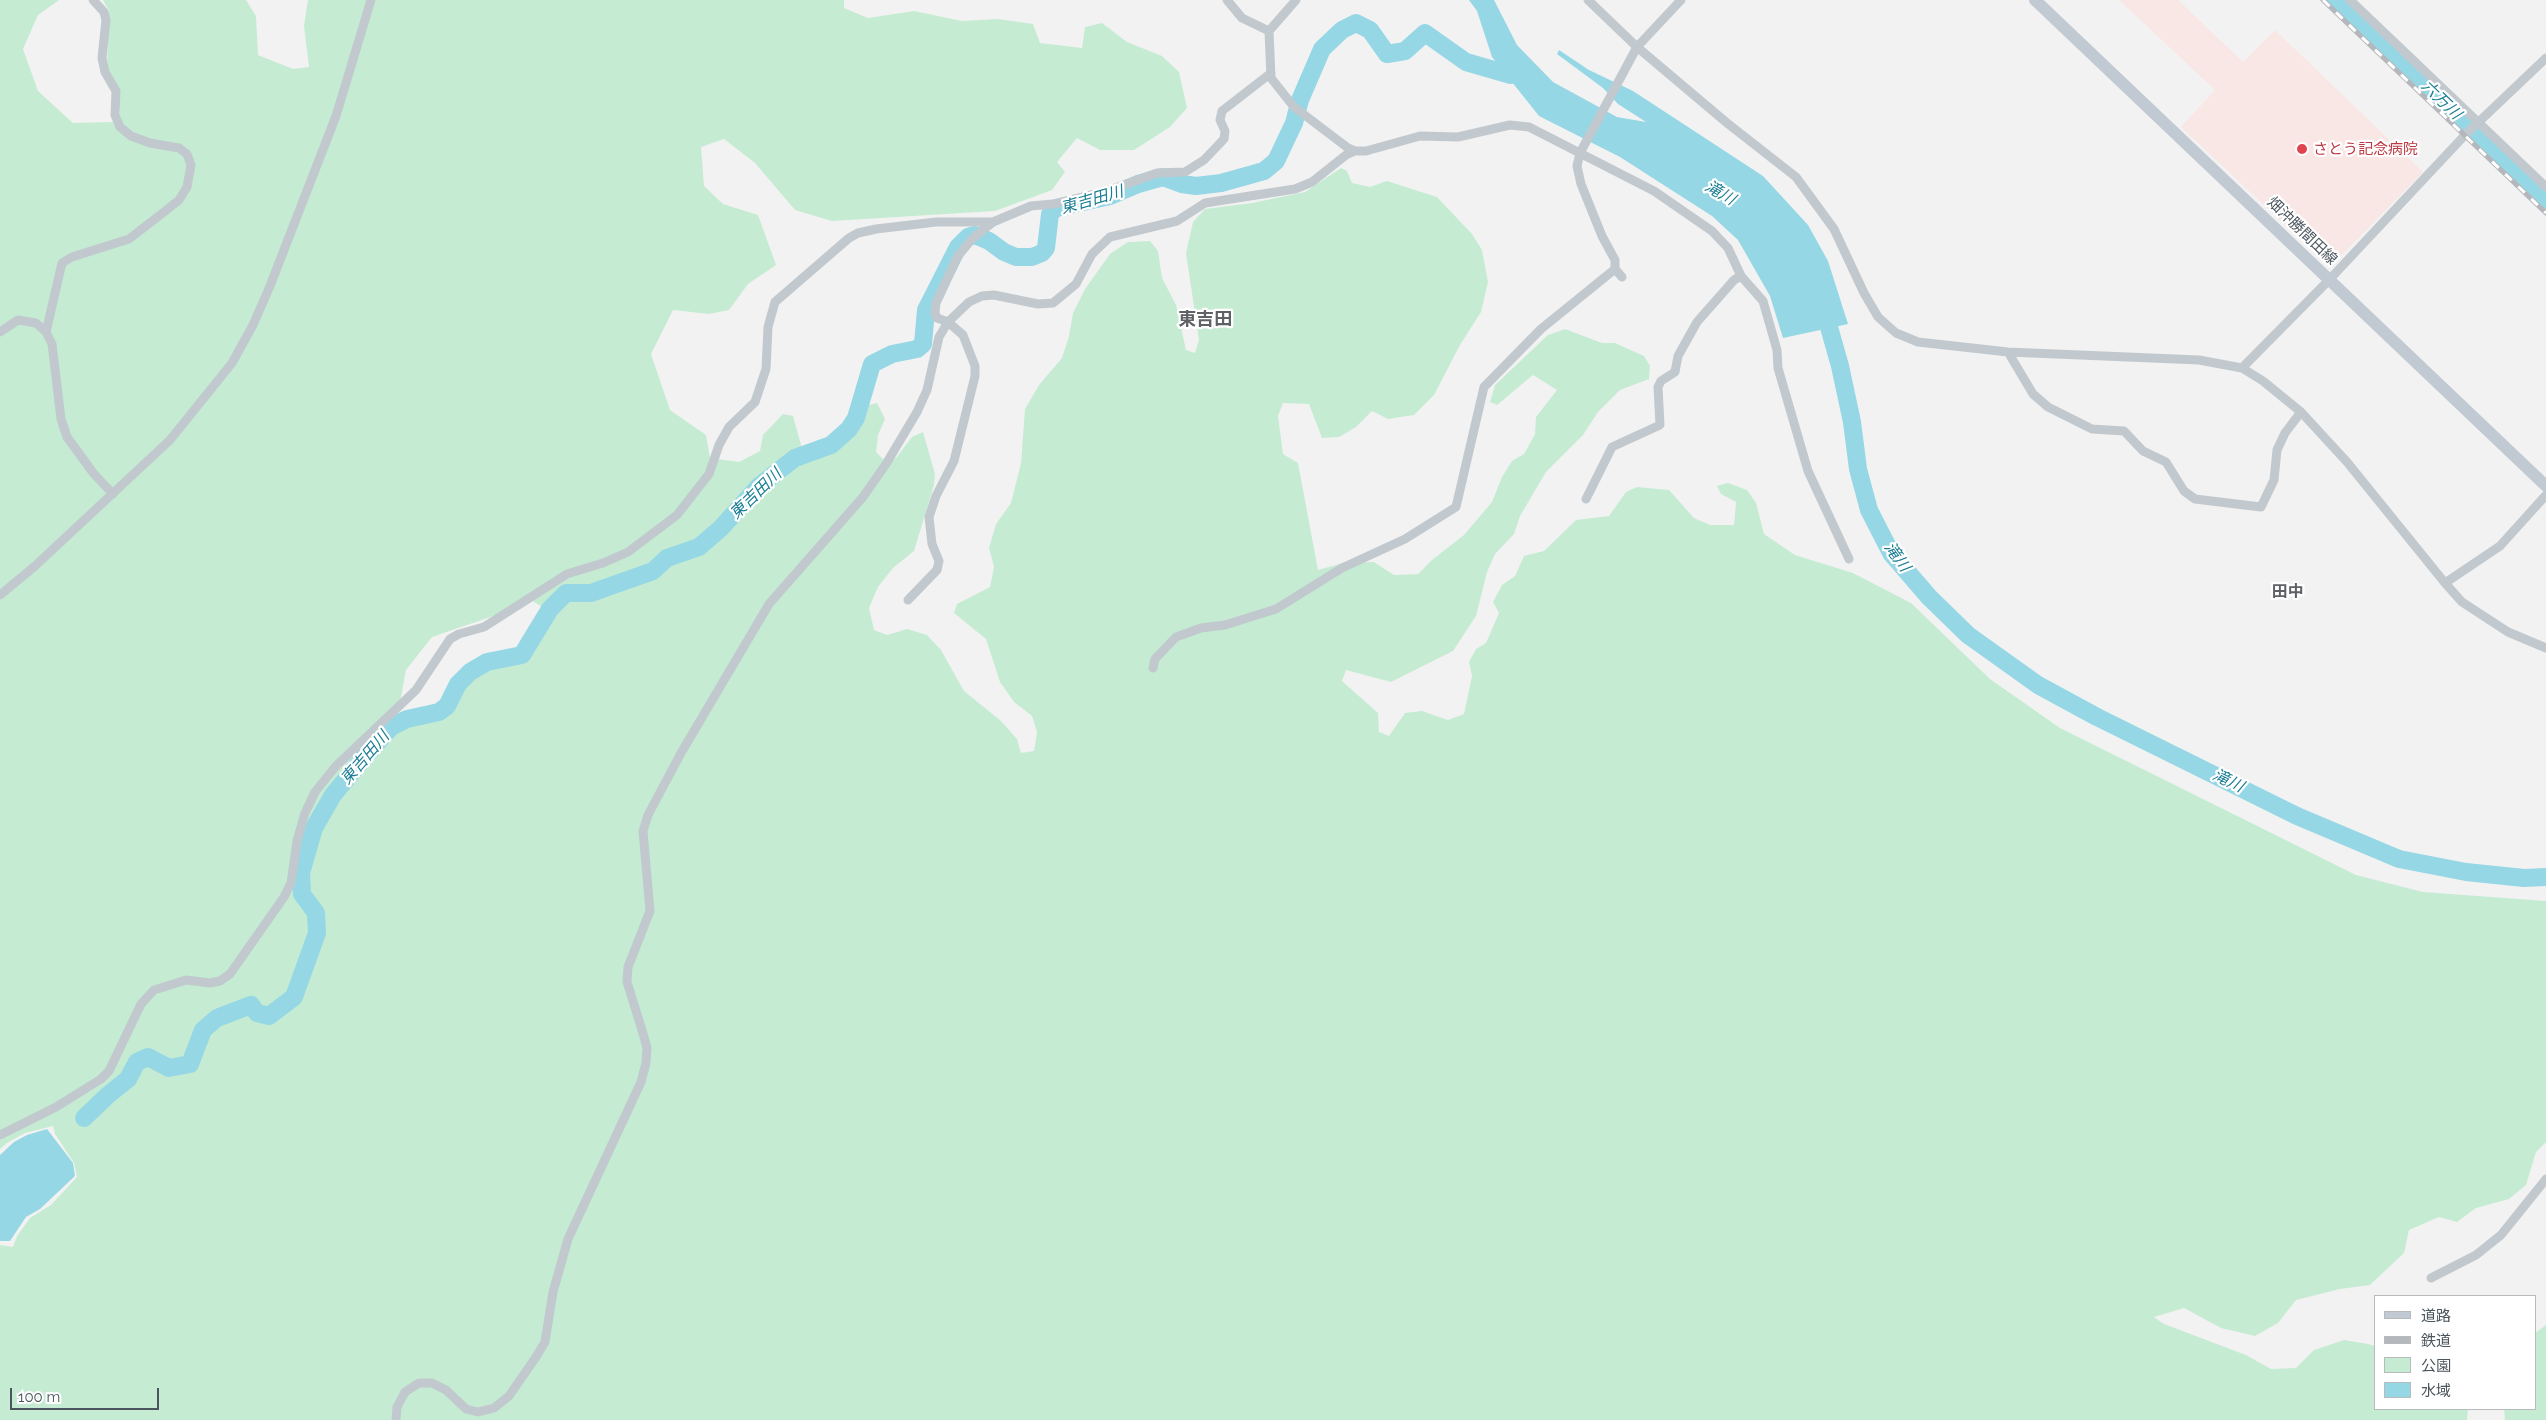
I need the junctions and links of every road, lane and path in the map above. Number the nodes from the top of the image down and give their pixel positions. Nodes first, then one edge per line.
1 (94, 0) edge
2 (371, 0) edge
3 (1227, 0) edge
4 (1296, 0) edge
5 (1588, 0) edge
6 (1680, 0) edge
7 (2035, 0) edge
8 (2350, 0) edge
9 (1269, 31) junction
10 (1637, 47) junction
11 (2546, 58) edge
12 (1270, 73) junction
13 (2478, 122) junction
14 (1355, 151) junction
15 (1580, 153) junction
16 (2546, 187) edge
17 (993, 222) junction
18 (1615, 268) junction
19 (1741, 276) junction
20 (1622, 278) dead end
21 (2329, 280) junction
22 (948, 322) junction
23 (0, 332) edge
24 (46, 332) junction
25 (2008, 352) junction
26 (2242, 368) junction
27 (2301, 412) junction
28 (2546, 486) edge
29 (113, 494) junction
30 (2546, 495) edge
31 (1586, 499) dead end
32 (1849, 559) dead end
33 (2445, 583) junction
34 (0, 595) edge
35 (908, 600) dead end
36 (2546, 648) edge
37 (1153, 668) dead end
38 (0, 1134) edge
39 (2546, 1179) edge
40 (2431, 1278) dead end
41 (396, 1420) edge

1 - 24 street
2 - 29 street
3 - 9 street
4 - 9 street
5 - 10 street
6 - 10 street
7 - 21 main road, 畑沖勝間田線
8 - 13 street
9 - 12 street
10 - 15 street
10 - 25 street
11 - 13 street
12 - 14 street
12 - 17 street
13 - 16 street
13 - 21 street
14 - 15 street
14 - 22 street
15 - 18 street
15 - 19 street
17 - 22 street
17 - 38 street
18 - 20 street
18 - 37 street
19 - 31 street
19 - 32 street
21 - 26 street
21 - 28 main road, 畑沖勝間田線
22 - 35 street
22 - 41 street
23 - 24 street
24 - 29 street
25 - 26 street
25 - 27 street
26 - 27 street
27 - 33 street
29 - 34 street
30 - 33 street
33 - 36 street
39 - 40 street

